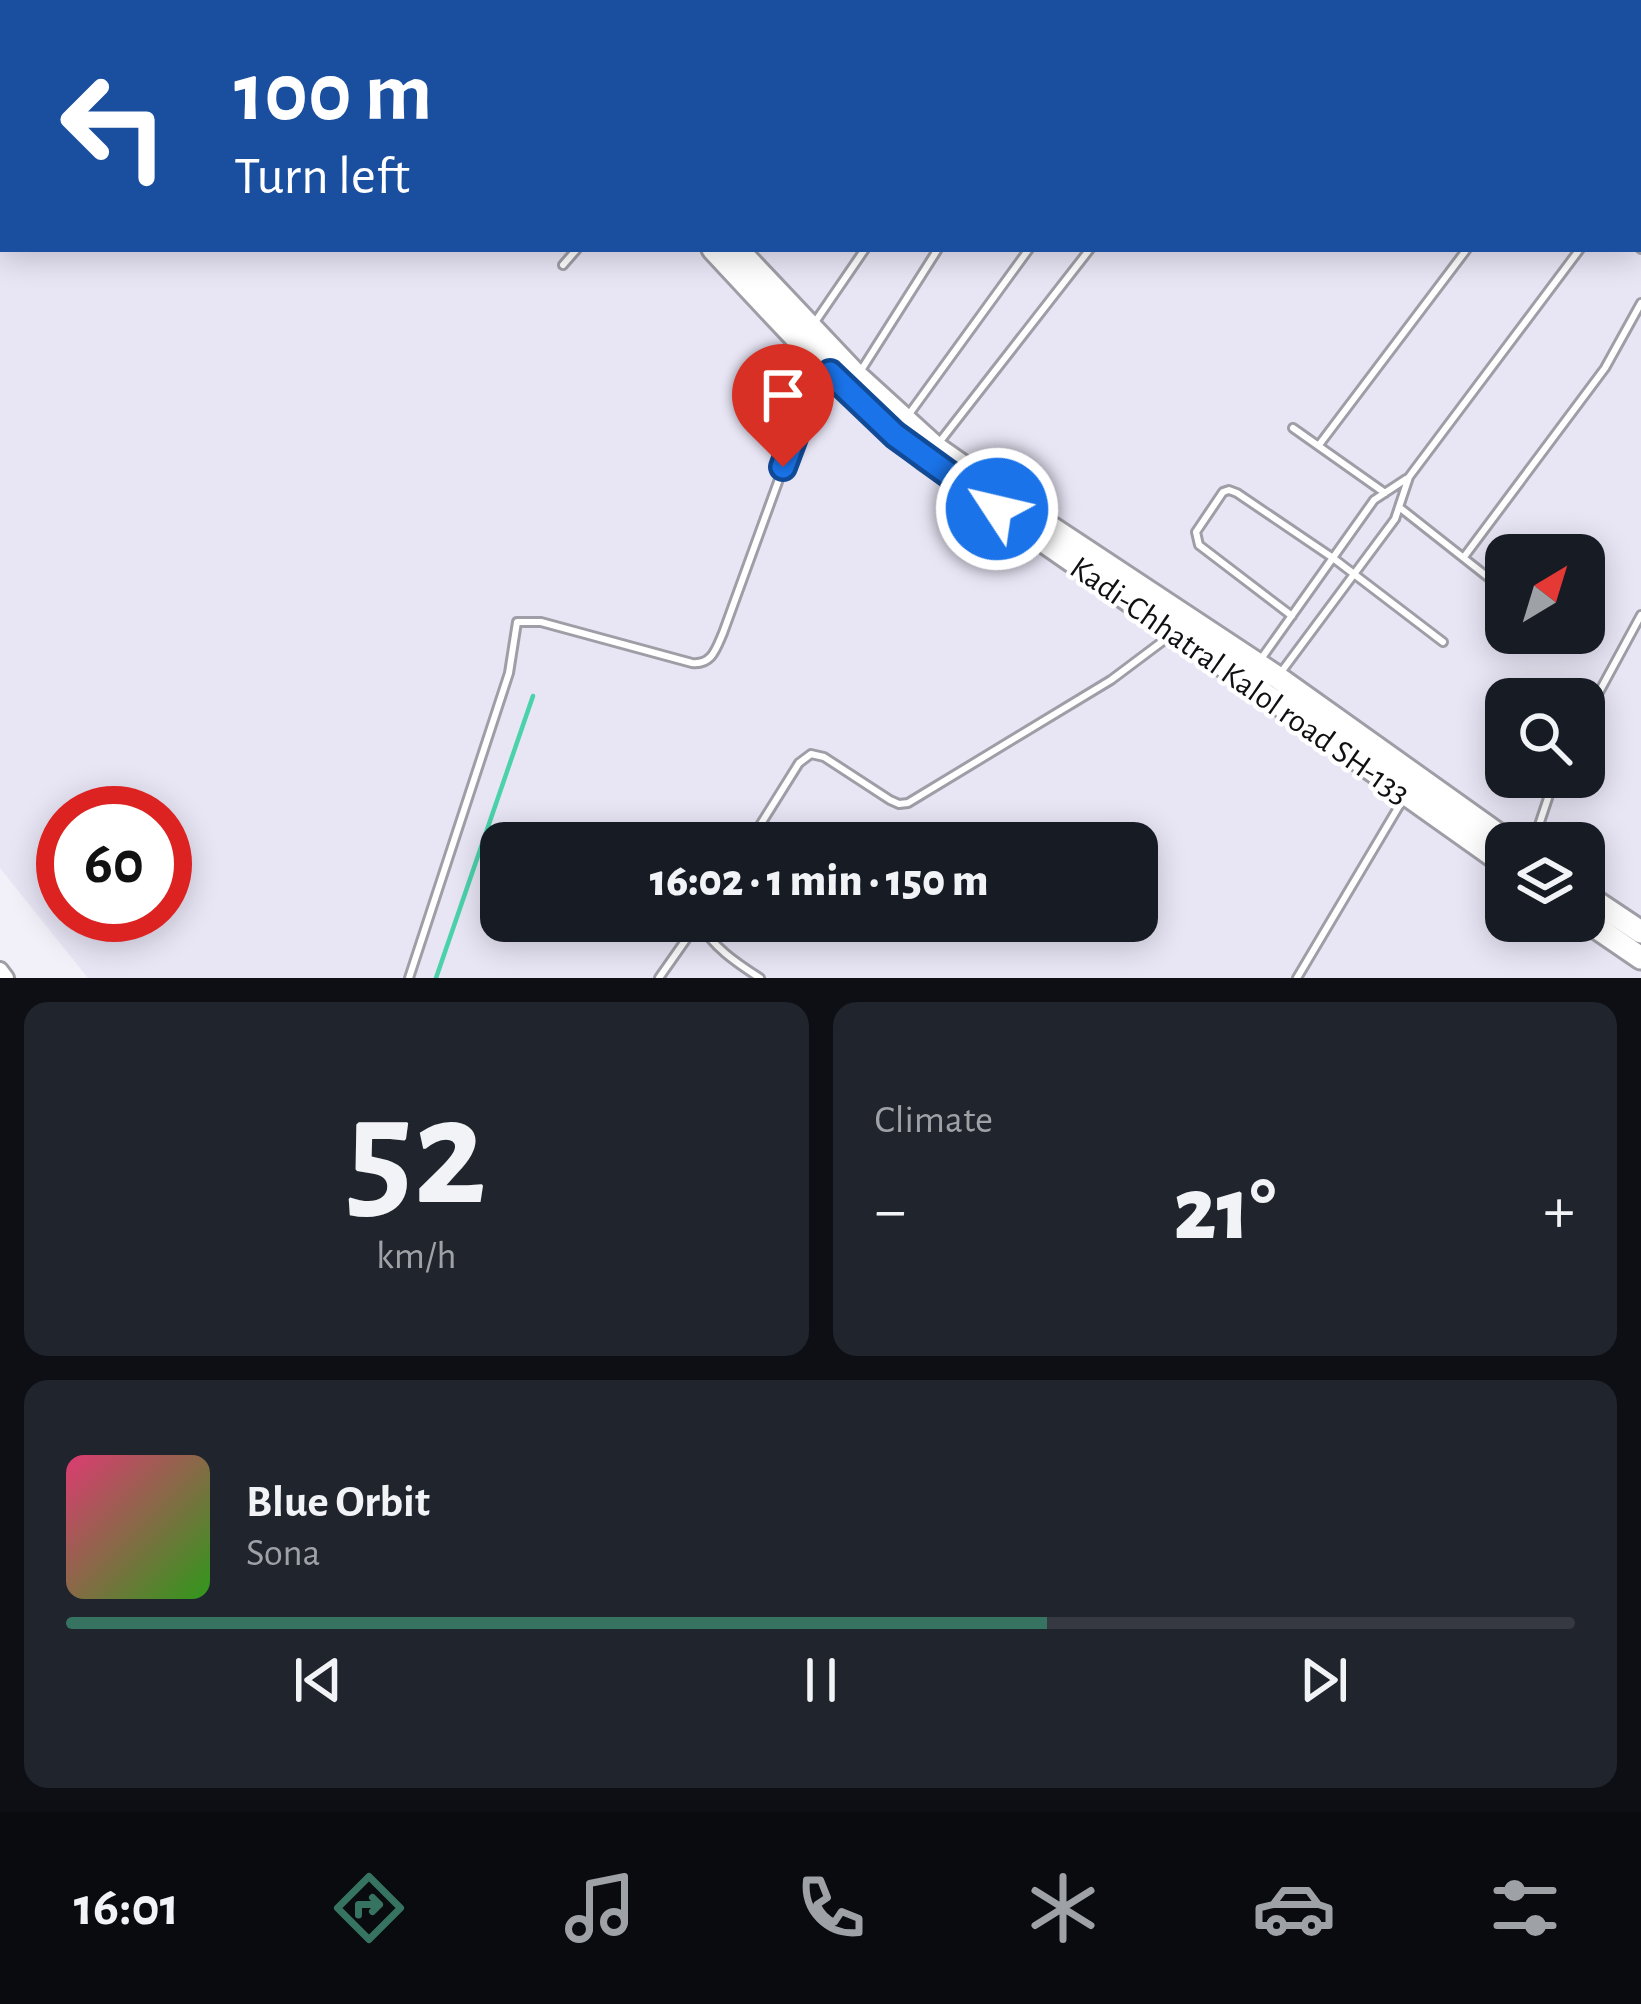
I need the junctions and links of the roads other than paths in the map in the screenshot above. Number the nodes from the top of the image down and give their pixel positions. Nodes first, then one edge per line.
1 (574, 252) edge
2 (715, 252) edge
3 (740, 252) edge
4 (864, 252) edge
5 (936, 252) edge
6 (1027, 252) edge
7 (1088, 252) edge
8 (1465, 252) edge
9 (1578, 252) edge
10 (563, 265) dead end
11 (1641, 303) edge
12 (811, 328) junction
13 (844, 380) junction
14 (904, 420) junction
15 (1293, 428) dead end
16 (1319, 445) junction
17 (935, 447) junction
18 (1409, 477) junction
19 (1384, 494) junction
20 (1399, 508) junction
21 (1464, 556) junction
22 (1333, 558) junction
23 (1485, 574) edge
24 (1353, 575) junction
25 (1641, 615) edge
26 (1292, 616) junction
27 (1174, 633) junction
28 (1443, 642) dead end
29 (1267, 671) junction
30 (1605, 681) edge
31 (1407, 793) junction
32 (762, 822) edge
33 (1485, 825) edge
34 (1485, 850) edge
35 (1605, 908) edge
36 (1641, 932) edge
37 (1605, 933) edge
38 (684, 942) edge
39 (712, 942) edge
40 (1641, 958) edge
41 (0, 970) edge
42 (6, 978) edge
43 (409, 978) edge
44 (659, 978) edge
45 (760, 978) edge
46 (1297, 978) edge

1 - 10 lane
2 - 13 main road, Kadi-Chhatral Kalol road SH-133
3 - 12 main road, Kadi-Chhatral Kalol road SH-133
4 - 12 lane
5 - 13 lane
6 - 14 lane
7 - 17 lane
8 - 16 lane
9 - 18 lane
11 - 21 lane
12 - 13 main road, Kadi-Chhatral Kalol road SH-133
13 - 14 main road, Kadi-Chhatral Kalol road SH-133
13 - 27 main road, Kadi-Chhatral Kalol road SH-133
13 - 43 lane
14 - 17 main road, Kadi-Chhatral Kalol road SH-133
15 - 16 lane
16 - 19 lane
17 - 29 main road, Kadi-Chhatral Kalol road SH-133
18 - 19 lane
18 - 20 lane
19 - 22 lane
20 - 21 lane
20 - 24 lane
21 - 23 lane
22 - 24 lane
22 - 26 lane
22 - 26 lane
24 - 28 lane
24 - 29 lane
25 - 30 lane
26 - 29 lane
27 - 31 main road, Kadi-Chhatral Kalol road SH-133
27 - 32 lane
29 - 33 main road, Kadi-Chhatral Kalol road SH-133
31 - 34 main road, Kadi-Chhatral Kalol road SH-133
31 - 46 lane
35 - 36 main road
37 - 40 main road
38 - 44 lane
39 - 45 lane
41 - 42 street

